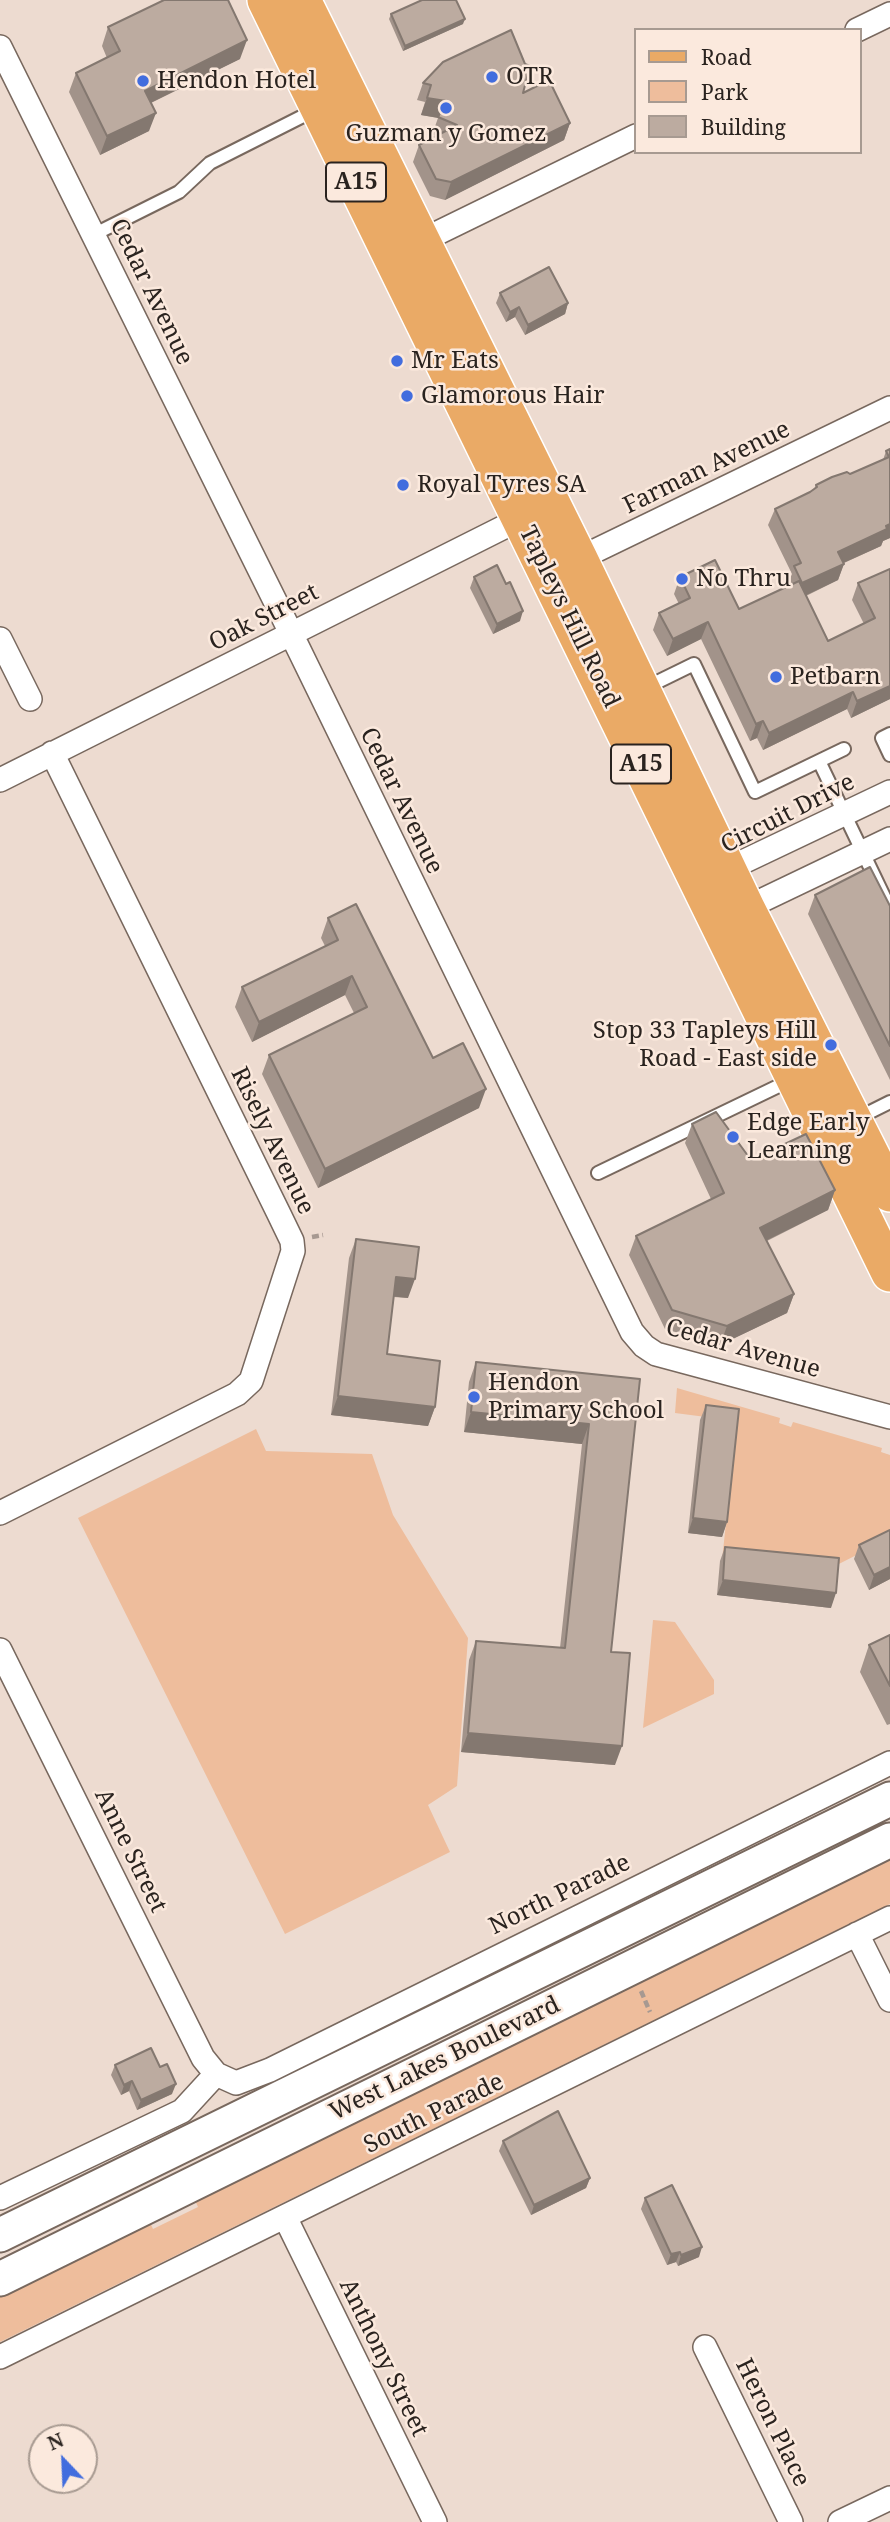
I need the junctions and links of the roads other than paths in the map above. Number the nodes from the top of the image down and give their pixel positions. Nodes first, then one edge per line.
1 (266, 0) edge
2 (302, 0) edge
3 (890, 13) edge
4 (861, 28) edge
5 (0, 47) edge
6 (333, 102) junction
7 (634, 137) edge
8 (93, 235) junction
9 (407, 248) junction
10 (890, 408) edge
11 (536, 512) junction
12 (563, 567) junction
13 (290, 633) junction
14 (0, 639) edge
15 (641, 689) junction
16 (30, 699) dead end
17 (890, 734) edge
18 (844, 748) dead end
19 (52, 753) junction
20 (890, 755) edge
21 (820, 761) junction
22 (0, 780) edge
23 (890, 792) edge
24 (844, 813) junction
25 (890, 839) edge
26 (862, 852) junction
27 (728, 869) junction
28 (709, 901) junction
29 (746, 908) junction
30 (890, 909) edge
31 (795, 1078) junction
32 (890, 1102) edge
33 (853, 1120) junction
34 (598, 1173) dead end
35 (890, 1193) edge
36 (890, 1273) edge
37 (890, 1416) edge
38 (0, 1513) edge
39 (0, 1650) edge
40 (890, 1763) edge
41 (832, 1791) junction
42 (878, 1805) edge
43 (890, 1840) edge
44 (890, 1918) edge
45 (857, 1934) junction
46 (890, 2000) edge
47 (312, 2047) junction
48 (351, 2062) junction
49 (216, 2074) junction
50 (0, 2199) edge
51 (285, 2217) junction
52 (0, 2235) edge
53 (0, 2279) edge
54 (705, 2347) dead end
55 (0, 2357) edge
56 (890, 2497) edge
57 (435, 2522) edge
58 (790, 2522) edge
59 (840, 2522) edge

1 - 6 main road, Tapleys Hill Road / A15
2 - 6 main road, Tapleys Hill Road / A15
3 - 4 street
5 - 8 street, Cedar Avenue
6 - 8 lane
6 - 9 main road, Tapleys Hill Road / A15
7 - 9 street
8 - 13 street, Cedar Avenue
9 - 11 main road, Tapleys Hill Road / A15
10 - 12 street, Farman Avenue
11 - 12 main road, Tapleys Hill Road / A15
11 - 13 street, Oak Street
12 - 15 main road, Tapleys Hill Road / A15
12 - 28 main road, Tapleys Hill Road / A15
13 - 19 street, Oak Street
13 - 37 street, Cedar Avenue
14 - 16 street
15 - 21 lane
15 - 27 main road, Tapleys Hill Road / A15
17 - 20 lane
18 - 21 lane
19 - 22 street, Oak Street
19 - 38 street, Risely Avenue
21 - 24 lane
23 - 24 street, Circuit Drive
24 - 26 lane
24 - 27 street, Circuit Drive
25 - 26 street
26 - 29 street
26 - 30 lane
27 - 28 street, Circuit Drive
27 - 29 main road, Tapleys Hill Road / A15
28 - 29 street
28 - 31 main road, Tapleys Hill Road / A15
29 - 33 main road, Tapleys Hill Road / A15
31 - 34 lane
31 - 36 main road, Tapleys Hill Road / A15
32 - 33 lane
33 - 35 main road, Tapleys Hill Road / A15
39 - 49 street, Anne Street
40 - 41 street, North Parade
41 - 42 street
41 - 47 street, North Parade
42 - 48 main road, West Lakes Boulevard
43 - 53 main road, West Lakes Boulevard
44 - 45 street, South Parade
45 - 46 street
45 - 51 street, South Parade
47 - 48 street
47 - 49 street, North Parade
48 - 52 main road, West Lakes Boulevard
49 - 50 street
51 - 55 street, South Parade
51 - 57 street, Anthony Street
54 - 58 street, Heron Place
56 - 59 street

